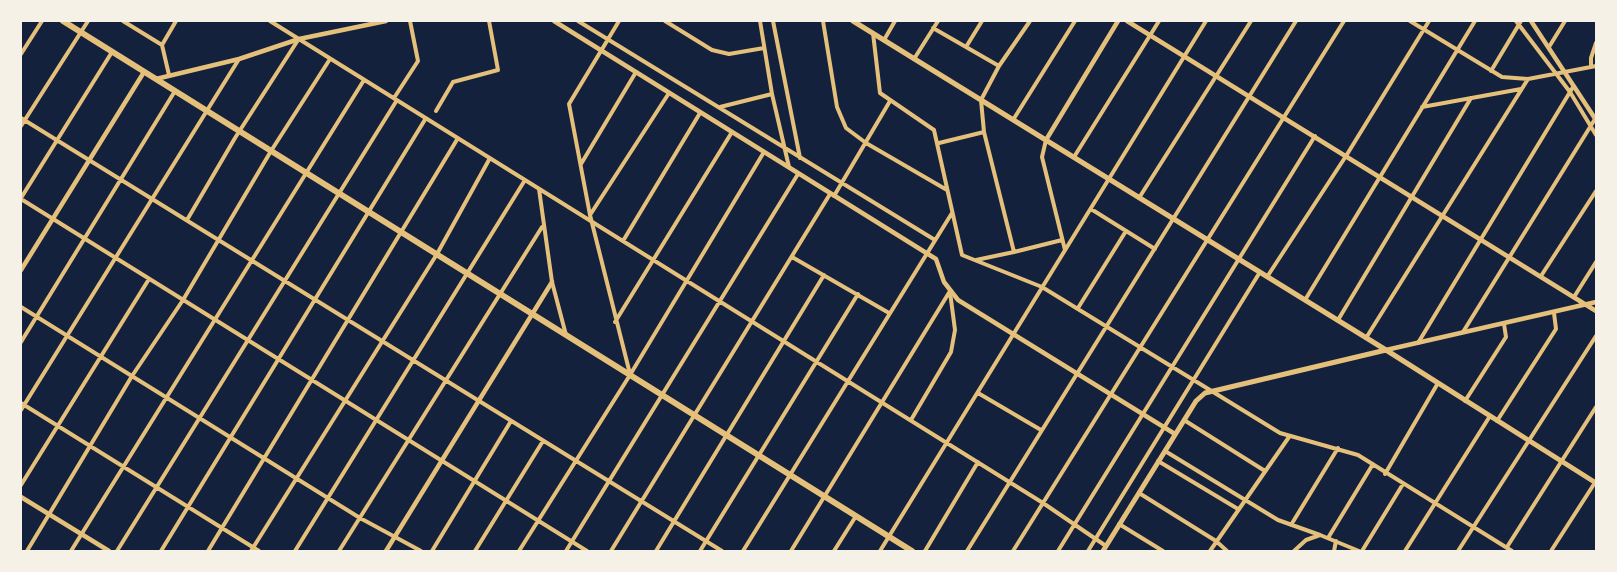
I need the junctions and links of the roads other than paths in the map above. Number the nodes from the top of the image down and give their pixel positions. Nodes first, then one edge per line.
1 (42, 21) edge
2 (63, 21) edge
3 (88, 21) edge
4 (123, 21) edge
5 (176, 21) edge
6 (270, 21) edge
7 (386, 21) edge
8 (410, 21) edge
9 (489, 21) edge
10 (554, 21) edge
11 (578, 21) edge
12 (619, 21) edge
13 (665, 21) edge
14 (760, 21) edge
15 (772, 21) edge
16 (823, 21) edge
17 (853, 21) edge
18 (895, 21) edge
19 (938, 21) edge
20 (982, 21) edge
21 (1030, 21) edge
22 (1075, 21) edge
23 (1118, 21) edge
24 (1127, 21) edge
25 (1159, 21) edge
26 (1206, 21) edge
27 (1251, 21) edge
28 (1296, 21) edge
29 (1344, 21) edge
30 (1410, 21) edge
31 (1429, 21) edge
32 (1475, 21) edge
33 (1531, 21) edge
34 (1566, 21) edge
35 (129, 22) edge
36 (1518, 22) edge
37 (933, 28) junction
38 (1423, 29) junction
39 (81, 32) junction
40 (873, 33) junction
41 (1150, 35) junction
42 (299, 39) junction
43 (608, 39) junction
44 (884, 40) junction
45 (1596, 43) edge
46 (162, 45) junction
47 (1549, 46) junction
48 (966, 47) junction
49 (764, 48) junction
50 (1457, 51) junction
51 (112, 52) junction
52 (602, 52) junction
53 (21, 54) edge
54 (1185, 56) junction
55 (239, 59) junction
56 (330, 59) junction
57 (914, 59) junction
58 (999, 66) junction
59 (1593, 67) edge
60 (1491, 71) junction
61 (144, 72) junction
62 (636, 72) junction
63 (1565, 73) junction
64 (169, 75) junction
65 (1556, 75) junction
66 (1217, 76) junction
67 (156, 79) junction
68 (1528, 79) junction
69 (364, 80) junction
70 (1573, 87) junction
71 (1522, 89) junction
72 (176, 92) junction
73 (1570, 92) junction
74 (669, 93) junction
75 (772, 94) junction
76 (1250, 96) junction
77 (396, 99) junction
78 (1470, 99) junction
79 (981, 100) junction
80 (890, 101) junction
81 (719, 107) junction
82 (1422, 107) junction
83 (207, 111) junction
84 (436, 111) dead end
85 (700, 113) junction
86 (426, 118) junction
87 (1285, 118) junction
88 (23, 119) edge
89 (1596, 119) edge
90 (1013, 120) junction
91 (21, 126) edge
92 (1591, 127) junction
93 (240, 132) junction
94 (732, 132) junction
95 (984, 132) junction
96 (1596, 135) edge
97 (1315, 136) junction
98 (458, 138) junction
99 (57, 140) junction
100 (1046, 140) junction
101 (866, 143) junction
102 (939, 143) junction
103 (786, 149) junction
104 (271, 151) junction
105 (764, 152) junction
106 (1346, 156) junction
107 (490, 158) junction
108 (1074, 158) junction
109 (88, 159) junction
110 (801, 159) junction
111 (580, 166) junction
112 (790, 168) junction
113 (305, 172) junction
114 (798, 174) junction
115 (1380, 177) junction
116 (1109, 179) junction
117 (525, 180) junction
118 (123, 181) junction
119 (842, 184) junction
120 (539, 189) junction
121 (948, 190) junction
122 (1596, 191) edge
123 (340, 194) junction
124 (832, 195) junction
125 (1412, 196) junction
126 (1139, 198) junction
127 (21, 199) edge
128 (152, 199) junction
129 (1091, 209) junction
130 (952, 212) junction
131 (370, 213) junction
132 (590, 215) junction
133 (1443, 215) junction
134 (52, 218) junction
135 (1174, 219) junction
136 (187, 220) junction
137 (592, 222) junction
138 (542, 227) junction
139 (1126, 231) junction
140 (401, 232) junction
141 (84, 238) junction
142 (1481, 239) junction
143 (218, 240) junction
144 (935, 240) junction
145 (1063, 240) junction
146 (1208, 240) junction
147 (623, 241) junction
148 (1155, 249) junction
149 (1065, 250) junction
150 (1014, 252) junction
151 (437, 254) junction
152 (927, 254) junction
153 (792, 257) junction
154 (1510, 257) junction
155 (116, 258) junction
156 (1239, 259) junction
157 (250, 260) junction
158 (653, 260) junction
159 (975, 260) junction
160 (1596, 262) edge
161 (21, 270) edge
162 (1260, 272) junction
163 (468, 274) junction
164 (824, 275) junction
165 (1541, 276) junction
166 (1267, 277) junction
167 (149, 279) junction
168 (686, 280) junction
169 (285, 281) junction
170 (552, 282) junction
171 (1042, 287) junction
172 (950, 291) junction
173 (500, 294) junction
174 (858, 294) junction
175 (1574, 297) junction
176 (183, 300) junction
177 (315, 300) junction
178 (1305, 300) junction
179 (721, 302) junction
180 (1596, 302) edge
181 (1585, 304) junction
182 (21, 307) edge
183 (1078, 308) junction
184 (1596, 311) edge
185 (889, 313) junction
186 (1554, 313) junction
187 (532, 314) junction
188 (37, 317) junction
189 (214, 319) junction
190 (348, 320) junction
191 (1338, 320) junction
192 (752, 321) junction
193 (615, 322) junction
194 (1504, 324) junction
195 (1107, 327) junction
196 (1463, 333) junction
197 (566, 335) junction
198 (1012, 335) junction
199 (67, 336) junction
200 (1596, 336) edge
201 (1366, 338) junction
202 (248, 340) junction
203 (382, 341) junction
204 (784, 341) junction
205 (21, 342) edge
206 (1418, 343) junction
207 (1139, 347) junction
208 (1386, 350) junction
209 (100, 357) junction
210 (279, 360) junction
211 (414, 360) junction
212 (816, 362) junction
213 (1171, 366) junction
214 (1077, 374) junction
215 (630, 375) junction
216 (132, 376) junction
217 (311, 380) junction
218 (446, 380) junction
219 (1194, 380) junction
220 (849, 382) junction
221 (1438, 383) junction
222 (1210, 390) junction
223 (978, 393) junction
224 (1110, 394) junction
225 (663, 396) junction
226 (168, 398) junction
227 (1466, 400) junction
228 (345, 401) junction
229 (480, 401) junction
230 (882, 402) junction
231 (23, 404) edge
232 (1596, 407) edge
233 (21, 411) edge
234 (1143, 414) junction
235 (694, 415) junction
236 (1490, 416) junction
237 (200, 418) junction
238 (376, 420) junction
239 (911, 420) junction
240 (1184, 420) junction
241 (512, 421) junction
242 (1497, 421) junction
243 (59, 426) junction
244 (1165, 428) junction
245 (1041, 430) junction
246 (1175, 434) junction
247 (728, 436) junction
248 (1289, 437) junction
249 (232, 438) junction
250 (409, 440) junction
251 (543, 441) junction
252 (1529, 441) junction
253 (947, 443) junction
254 (90, 446) junction
255 (1338, 448) junction
256 (1164, 451) junction
257 (758, 455) junction
258 (264, 458) junction
259 (442, 460) junction
260 (576, 461) junction
261 (1158, 461) junction
262 (978, 462) junction
263 (1562, 462) junction
264 (1373, 464) junction
265 (124, 467) junction
266 (1265, 471) junction
267 (1386, 474) junction
268 (790, 476) junction
269 (297, 479) junction
270 (475, 480) junction
271 (609, 482) junction
272 (1010, 482) junction
273 (1596, 483) edge
274 (1403, 484) junction
275 (21, 486) edge
276 (157, 487) junction
277 (1138, 493) junction
278 (21, 497) edge
279 (824, 497) junction
280 (328, 498) junction
281 (507, 499) junction
282 (1244, 500) junction
283 (640, 502) junction
284 (1043, 502) junction
285 (1436, 504) junction
286 (188, 507) junction
287 (1238, 509) junction
288 (50, 515) junction
289 (856, 516) junction
290 (360, 518) junction
291 (539, 520) junction
292 (674, 522) junction
293 (1075, 524) junction
294 (1119, 524) junction
295 (1291, 525) junction
296 (1474, 526) junction
297 (222, 528) junction
298 (82, 534) junction
299 (1320, 535) junction
300 (395, 536) junction
301 (889, 537) junction
302 (1095, 538) junction
303 (1328, 538) junction
304 (1216, 541) junction
305 (1336, 541) junction
306 (572, 542) junction
307 (706, 542) junction
308 (1507, 547) junction
309 (1104, 548) edge
310 (252, 549) edge
311 (27, 551) edge
312 (71, 551) edge
313 (109, 551) edge
314 (117, 551) edge
315 (161, 551) edge
316 (208, 551) edge
317 (259, 551) edge
318 (295, 551) edge
319 (339, 551) edge
320 (386, 551) edge
321 (421, 551) edge
322 (432, 551) edge
323 (475, 551) edge
324 (519, 551) edge
325 (566, 551) edge
326 (587, 551) edge
327 (611, 551) edge
328 (656, 551) edge
329 (700, 551) edge
330 (722, 551) edge
331 (743, 551) edge
332 (791, 551) edge
333 (834, 551) edge
334 (880, 551) edge
335 (912, 551) edge
336 (925, 551) edge
337 (967, 551) edge
338 (1013, 551) edge
339 (1058, 551) edge
340 (1088, 551) edge
341 (1163, 551) edge
342 (1210, 551) edge
343 (1227, 551) edge
344 (1294, 551) edge
345 (1334, 551) edge
346 (1361, 551) edge
347 (1405, 551) edge
348 (1458, 551) edge
349 (1512, 551) edge
350 (1551, 551) edge

1 - 53 street
2 - 39 main road
3 - 39 street
4 - 35 street
5 - 46 street
6 - 42 street
7 - 42 street
8 - 77 street
9 - 84 street
10 - 52 street
11 - 43 street
12 - 43 street
13 - 49 street
14 - 49 street
15 - 110 street
16 - 101 street
17 - 40 main road
18 - 44 street
19 - 37 street
20 - 48 street
21 - 58 street
22 - 90 street
23 - 100 street
24 - 41 street
25 - 41 street
26 - 54 street
27 - 66 street
28 - 76 street
29 - 87 street
30 - 38 street
31 - 38 street
32 - 50 street
33 - 47 street
34 - 47 street
35 - 46 street
36 - 60 street
36 - 65 street
37 - 48 street
37 - 57 street
38 - 50 street
38 - 106 street
39 - 51 main road
39 - 88 street
40 - 44 main road
40 - 80 street
41 - 54 street
41 - 108 street
42 - 55 street
42 - 56 street
42 - 93 street
43 - 52 street
43 - 81 street
44 - 57 main road
45 - 59 street
46 - 64 street
47 - 63 street
48 - 58 street
49 - 75 street
50 - 60 street
50 - 82 street
51 - 61 main road
51 - 99 street
52 - 62 street
52 - 111 street
54 - 66 street
54 - 116 street
55 - 64 street
55 - 83 street
56 - 69 street
56 - 104 street
57 - 79 main road
58 - 79 street
59 - 63 street
60 - 68 street
61 - 67 main road
61 - 109 street
62 - 74 street
62 - 111 street
63 - 65 street
63 - 70 street
64 - 67 street
65 - 68 street
65 - 73 street
66 - 76 street
66 - 126 street
67 - 72 main road
68 - 71 street
69 - 77 street
69 - 113 street
70 - 73 street
70 - 89 street
71 - 78 street
71 - 133 street
72 - 83 main road
72 - 118 street
73 - 92 street
73 - 142 street
74 - 85 street
74 - 132 street
75 - 81 street
75 - 103 street
76 - 87 street
76 - 135 street
77 - 86 street
77 - 123 street
78 - 82 street
78 - 125 street
79 - 90 main road
79 - 95 street
80 - 101 street
80 - 102 street
81 - 103 street
82 - 115 street
83 - 93 main road
83 - 128 street
85 - 94 street
85 - 147 street
86 - 98 street
86 - 131 street
87 - 97 street
87 - 146 street
88 - 91 street
88 - 99 street
89 - 92 street
90 - 100 main road
92 - 96 street
92 - 154 street
93 - 104 main road
93 - 136 street
94 - 105 street
94 - 158 street
95 - 102 street
95 - 150 street
97 - 106 street
97 - 156 street
98 - 107 street
98 - 140 street
99 - 109 street
99 - 127 street
100 - 108 main road
100 - 145 street
101 - 119 street
101 - 121 street
102 - 121 street
103 - 110 street
103 - 112 street
104 - 113 main road
104 - 143 street
105 - 112 street
105 - 168 street
106 - 115 street
106 - 166 street
107 - 117 street
107 - 151 street
108 - 116 main road
109 - 118 street
109 - 134 street
110 - 119 street
111 - 132 street
112 - 114 street
113 - 123 main road
113 - 157 street
114 - 124 street
114 - 179 street
115 - 125 street
115 - 178 street
116 - 126 main road
116 - 129 street
117 - 120 street
117 - 163 street
118 - 128 street
118 - 141 street
119 - 124 street
119 - 144 street
120 - 137 street
120 - 138 street
121 - 130 street
122 - 165 street
123 - 131 main road
123 - 169 street
124 - 152 street
124 - 153 street
125 - 133 street
125 - 191 street
126 - 135 main road
127 - 134 street
128 - 136 street
128 - 155 street
129 - 139 street
129 - 149 street
130 - 144 street
130 - 159 street
131 - 140 main road
131 - 177 street
132 - 137 street
133 - 142 street
133 - 201 street
134 - 141 street
134 - 161 street
135 - 146 main road
135 - 148 street
136 - 143 street
137 - 147 street
137 - 193 street
138 - 170 street
138 - 173 street
139 - 148 street
139 - 183 street
140 - 151 main road
140 - 190 street
141 - 155 street
141 - 188 street
142 - 154 street
142 - 206 street
143 - 157 street
143 - 176 street
144 - 152 street
145 - 149 street
145 - 150 street
146 - 156 main road
146 - 207 street
147 - 158 street
148 - 195 street
149 - 171 street
150 - 159 street
151 - 163 main road
151 - 203 street
152 - 172 street
152 - 185 street
153 - 164 street
153 - 192 street
154 - 165 street
154 - 196 street
155 - 167 street
155 - 199 street
156 - 162 main road
156 - 213 street
157 - 169 street
157 - 189 street
158 - 168 street
158 - 193 street
159 - 171 street
160 - 175 street
162 - 166 main road
162 - 219 street
163 - 173 main road
163 - 211 street
164 - 174 street
164 - 204 street
165 - 175 street
166 - 178 main road
167 - 176 street
167 - 209 street
168 - 179 street
168 - 215 street
169 - 177 street
169 - 202 street
170 - 187 street
170 - 197 street
171 - 183 street
171 - 198 street
172 - 198 street
172 - 230 street
172 - 239 street
173 - 187 main road
173 - 218 street
174 - 185 street
174 - 212 street
175 - 181 street
176 - 189 street
176 - 216 street
177 - 190 street
177 - 210 street
178 - 191 main road
179 - 192 street
179 - 225 street
180 - 181 street
181 - 184 street
181 - 186 street
182 - 188 street
183 - 195 street
185 - 220 street
186 - 194 street
186 - 242 street
187 - 197 main road
187 - 229 street
188 - 199 street
188 - 205 street
189 - 202 street
189 - 226 street
190 - 203 street
190 - 217 street
191 - 201 main road
192 - 204 street
192 - 235 street
193 - 215 street
194 - 196 street
194 - 227 street
195 - 207 street
195 - 214 street
196 - 206 street
197 - 215 main road
198 - 214 street
198 - 223 street
199 - 209 street
199 - 231 street
200 - 252 street
201 - 208 main road
202 - 210 street
202 - 237 street
203 - 211 street
203 - 228 street
204 - 212 street
204 - 247 street
206 - 208 street
207 - 213 street
207 - 224 street
208 - 221 main road
208 - 222 main road
209 - 216 street
209 - 243 street
210 - 217 street
210 - 249 street
211 - 218 street
211 - 238 street
212 - 220 street
212 - 257 street
213 - 219 street
213 - 234 street
214 - 224 street
214 - 245 street
215 - 225 main road
215 - 260 street
216 - 226 street
216 - 254 street
217 - 228 street
217 - 258 street
218 - 229 street
218 - 250 street
219 - 222 street
219 - 244 street
220 - 230 street
220 - 268 street
221 - 227 main road
221 - 267 street
222 - 240 main road
222 - 248 street
223 - 245 street
223 - 253 street
224 - 234 street
224 - 284 street
225 - 235 main road
225 - 271 street
226 - 237 street
226 - 265 street
227 - 236 main road
228 - 238 street
228 - 269 street
229 - 241 street
229 - 259 street
230 - 239 street
230 - 279 street
231 - 233 street
231 - 243 street
232 - 263 street
234 - 244 street
234 - 293 street
235 - 247 main road
235 - 283 street
236 - 242 main road
236 - 285 street
237 - 249 street
237 - 276 street
238 - 250 street
238 - 280 street
239 - 253 street
240 - 246 main road
240 - 266 street
241 - 251 street
241 - 270 street
242 - 252 main road
243 - 254 street
243 - 275 street
244 - 246 street
244 - 302 street
245 - 272 street
246 - 256 main road
247 - 257 main road
247 - 292 street
248 - 255 street
248 - 266 street
249 - 258 street
249 - 286 street
250 - 259 street
250 - 290 street
251 - 260 street
251 - 281 street
252 - 263 main road
252 - 296 street
253 - 262 street
253 - 301 street
254 - 265 street
254 - 288 street
255 - 264 street
255 - 295 street
256 - 261 main road
256 - 282 street
257 - 268 main road
257 - 307 street
258 - 269 street
258 - 297 street
259 - 270 street
259 - 300 street
260 - 271 street
260 - 291 street
261 - 277 main road
261 - 287 street
262 - 272 street
262 - 336 street
263 - 273 main road
263 - 308 street
264 - 267 street
264 - 303 street
265 - 276 street
265 - 298 street
266 - 282 street
267 - 274 street
268 - 279 main road
268 - 331 street
269 - 280 street
269 - 310 street
270 - 281 street
270 - 322 street
271 - 283 street
271 - 306 street
272 - 284 street
272 - 337 street
273 - 350 street
274 - 285 street
274 - 346 street
276 - 286 street
276 - 314 street
277 - 294 main road
277 - 304 street
278 - 288 street
279 - 289 main road
279 - 332 street
280 - 290 street
280 - 318 street
281 - 291 street
281 - 323 street
282 - 287 street
282 - 295 street
283 - 292 street
283 - 327 street
284 - 293 street
284 - 338 street
285 - 296 street
285 - 347 street
286 - 297 street
286 - 315 street
287 - 304 street
288 - 298 street
288 - 311 street
289 - 301 main road
289 - 333 street
290 - 300 street
290 - 319 street
291 - 306 street
291 - 324 street
292 - 307 street
292 - 328 street
293 - 302 street
293 - 339 street
294 - 309 main road
294 - 341 street
295 - 299 street
296 - 308 street
296 - 348 street
297 - 310 street
297 - 316 street
298 - 312 street
298 - 313 street
299 - 303 street
299 - 344 street
300 - 320 street
300 - 321 street
301 - 334 street
301 - 335 main road
302 - 309 street
302 - 340 street
303 - 305 street
304 - 342 street
304 - 343 street
305 - 345 street
305 - 346 street
306 - 325 street
306 - 326 street
307 - 329 street
307 - 330 street
308 - 349 street
310 - 317 street

